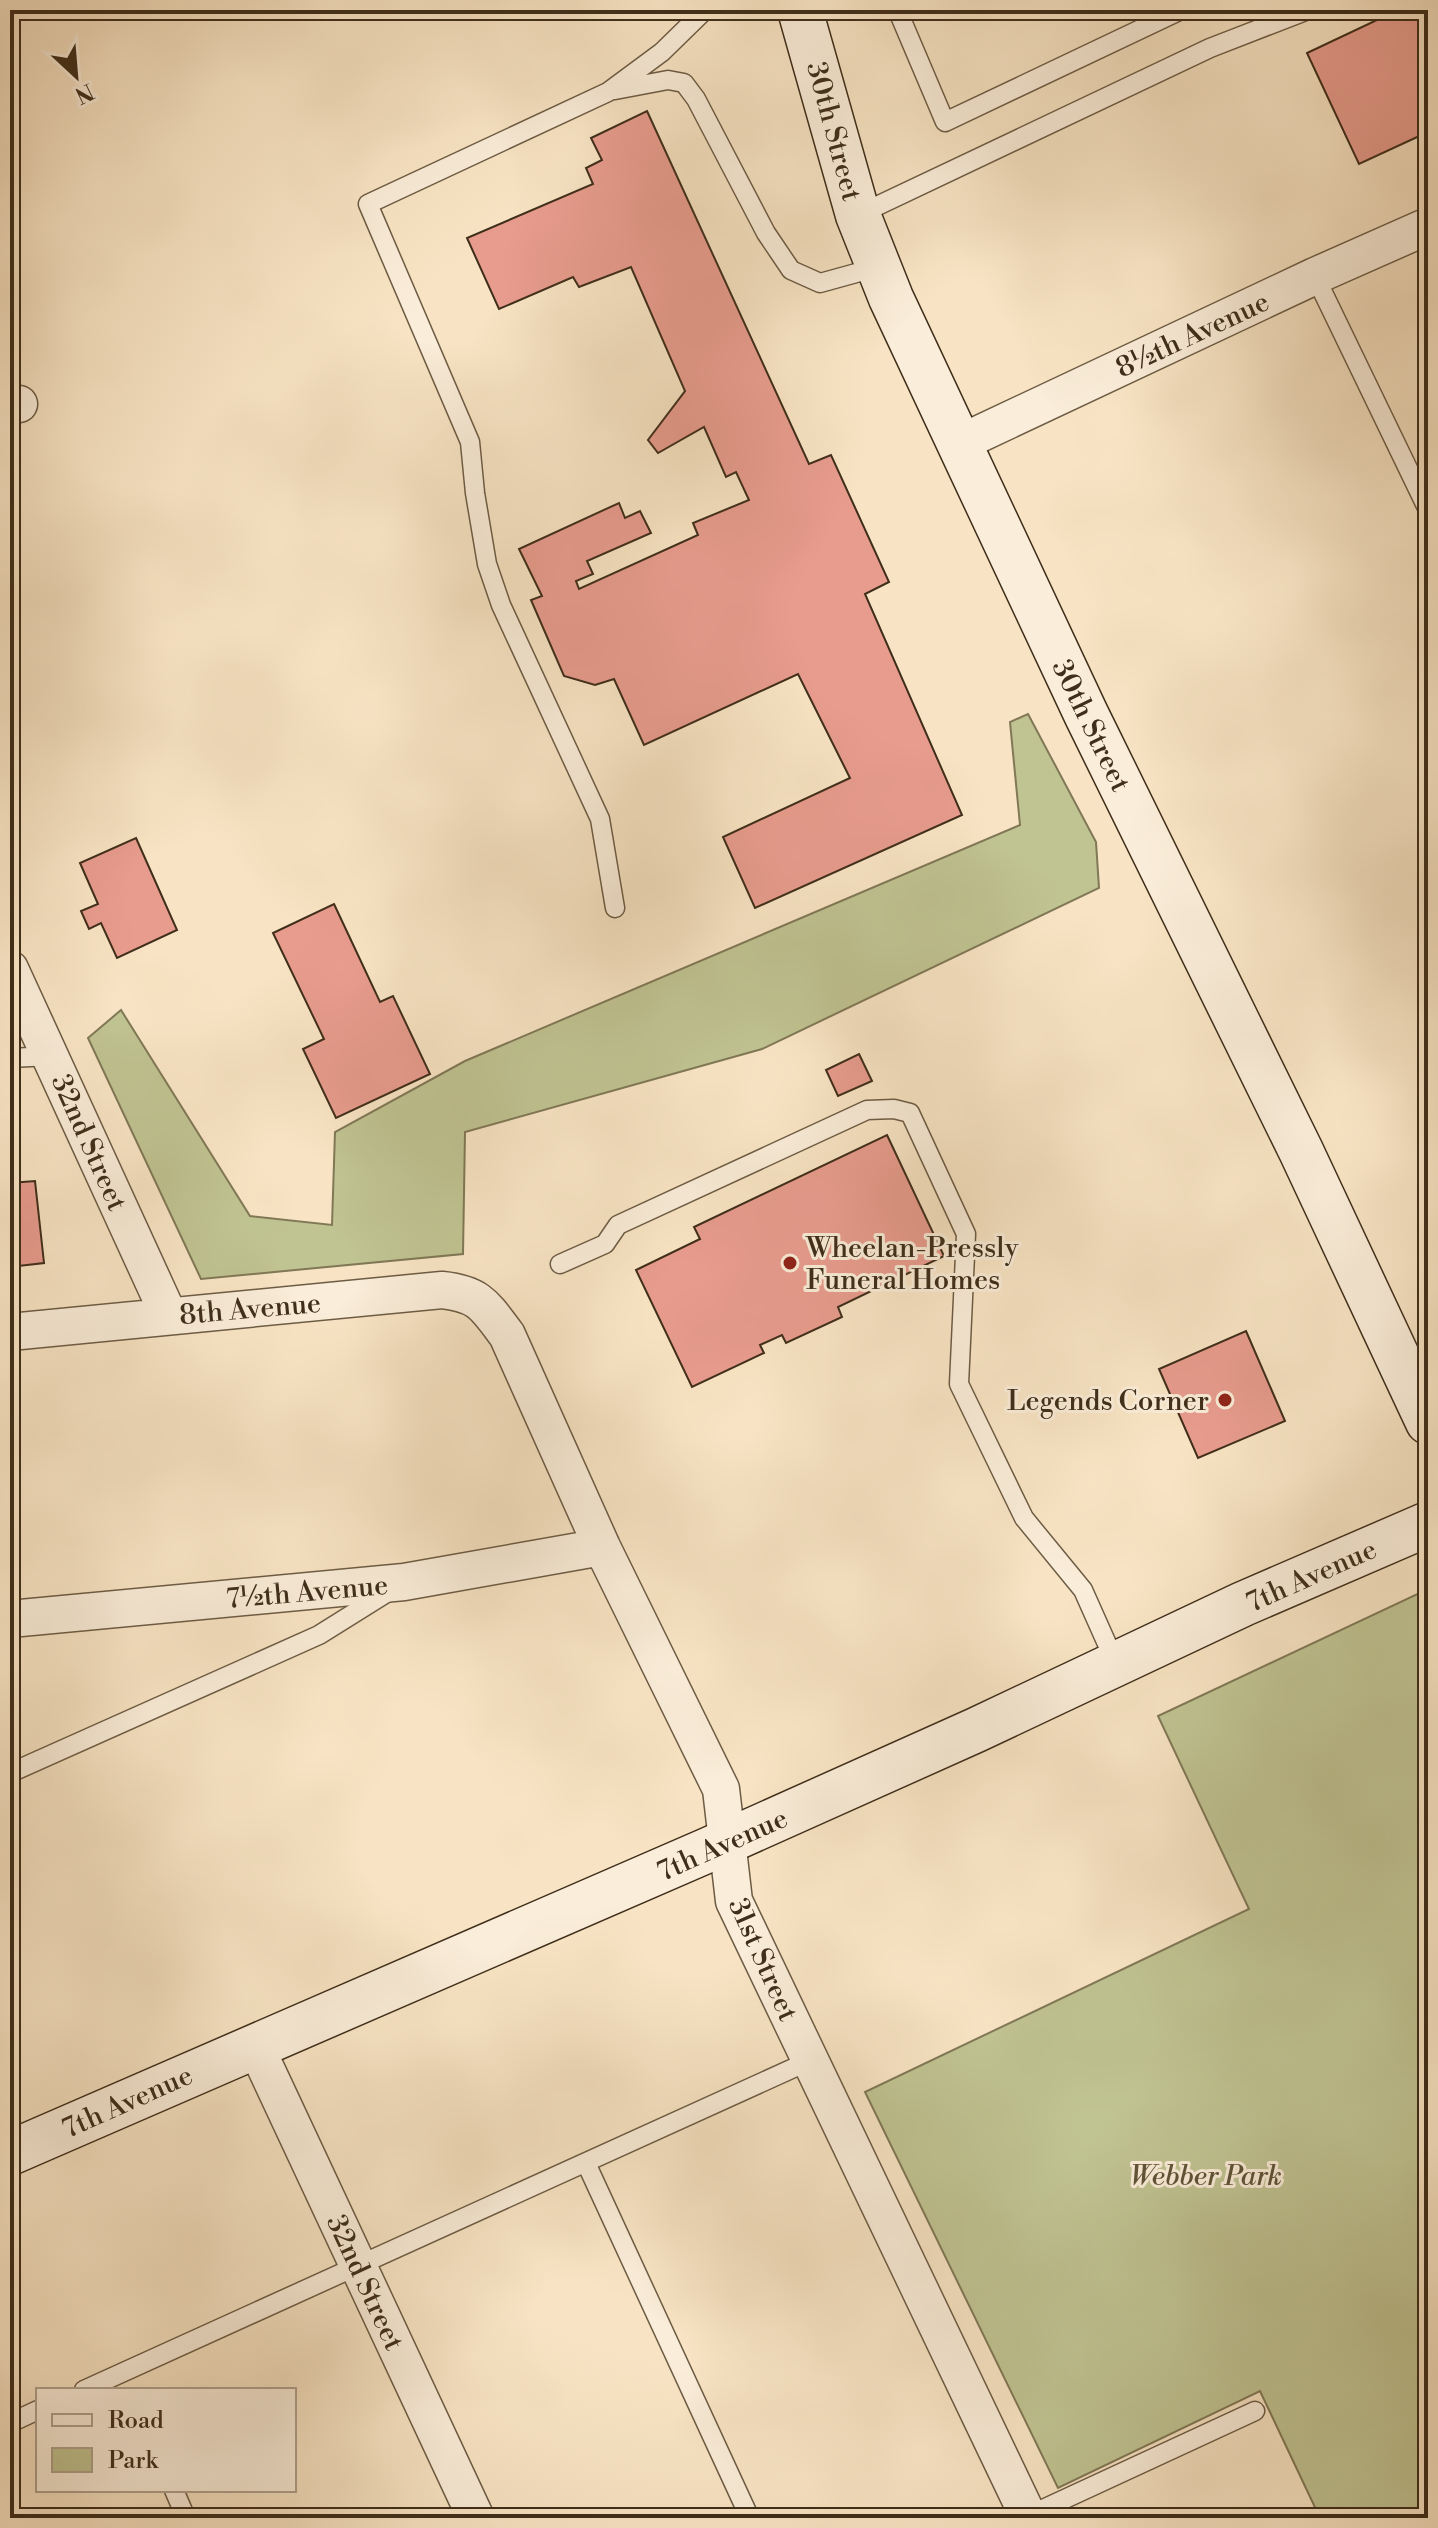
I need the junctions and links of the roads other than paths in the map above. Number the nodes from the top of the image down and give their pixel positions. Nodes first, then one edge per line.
1 (705, 10) edge
2 (800, 10) edge
3 (912, 10) edge
4 (1181, 10) edge
5 (1308, 10) edge
6 (608, 92) junction
7 (858, 215) junction
8 (1428, 226) edge
9 (879, 267) junction
10 (1315, 276) junction
11 (958, 444) junction
12 (1428, 510) edge
13 (615, 908) dead end
14 (10, 969) edge
15 (51, 1056) junction
16 (10, 1058) edge
17 (560, 1264) dead end
18 (485, 1306) joint
19 (169, 1316) junction
20 (10, 1332) edge
21 (1428, 1422) edge
22 (1428, 1524) edge
23 (602, 1547) junction
24 (404, 1582) junction
25 (10, 1619) edge
26 (1116, 1664) junction
27 (10, 1773) edge
28 (727, 1842) junction
29 (255, 2045) junction
30 (809, 2061) junction
31 (10, 2153) edge
32 (586, 2163) junction
33 (359, 2267) junction
34 (126, 2381) edge
35 (93, 2388) edge
36 (36, 2411) edge
37 (1255, 2411) dead end
38 (10, 2423) edge
39 (175, 2492) edge
40 (748, 2514) dead end
41 (1027, 2517) edge
42 (186, 2518) edge
43 (476, 2518) edge

1 - 6 lane
2 - 7 street, 30th Street
3 - 4 lane
5 - 7 lane
6 - 9 lane
6 - 13 lane
7 - 9 street, 30th Street
8 - 10 street, 8½th Avenue
9 - 11 street, 30th Street
10 - 11 street, 8½th Avenue
10 - 12 lane
11 - 21 street, 30th Street
14 - 15 street, 32nd Street
15 - 16 lane
15 - 19 street, 32nd Street
17 - 26 lane
18 - 19 street, 8th Avenue
18 - 23 street, 31st Street
19 - 20 street, 8th Avenue
22 - 26 street, 7th Avenue
23 - 24 street, 7½th Avenue
23 - 28 street, 31st Street
24 - 25 street, 7½th Avenue
24 - 27 lane
26 - 28 street, 7th Avenue
28 - 29 street, 7th Avenue
28 - 30 street, 31st Street
29 - 31 street, 7th Avenue
29 - 33 street, 32nd Street
30 - 32 lane
30 - 41 street, 31st Street
32 - 33 lane
32 - 40 lane
33 - 34 lane
33 - 43 street, 32nd Street
34 - 35 lane
36 - 38 lane
37 - 41 lane
39 - 42 lane

